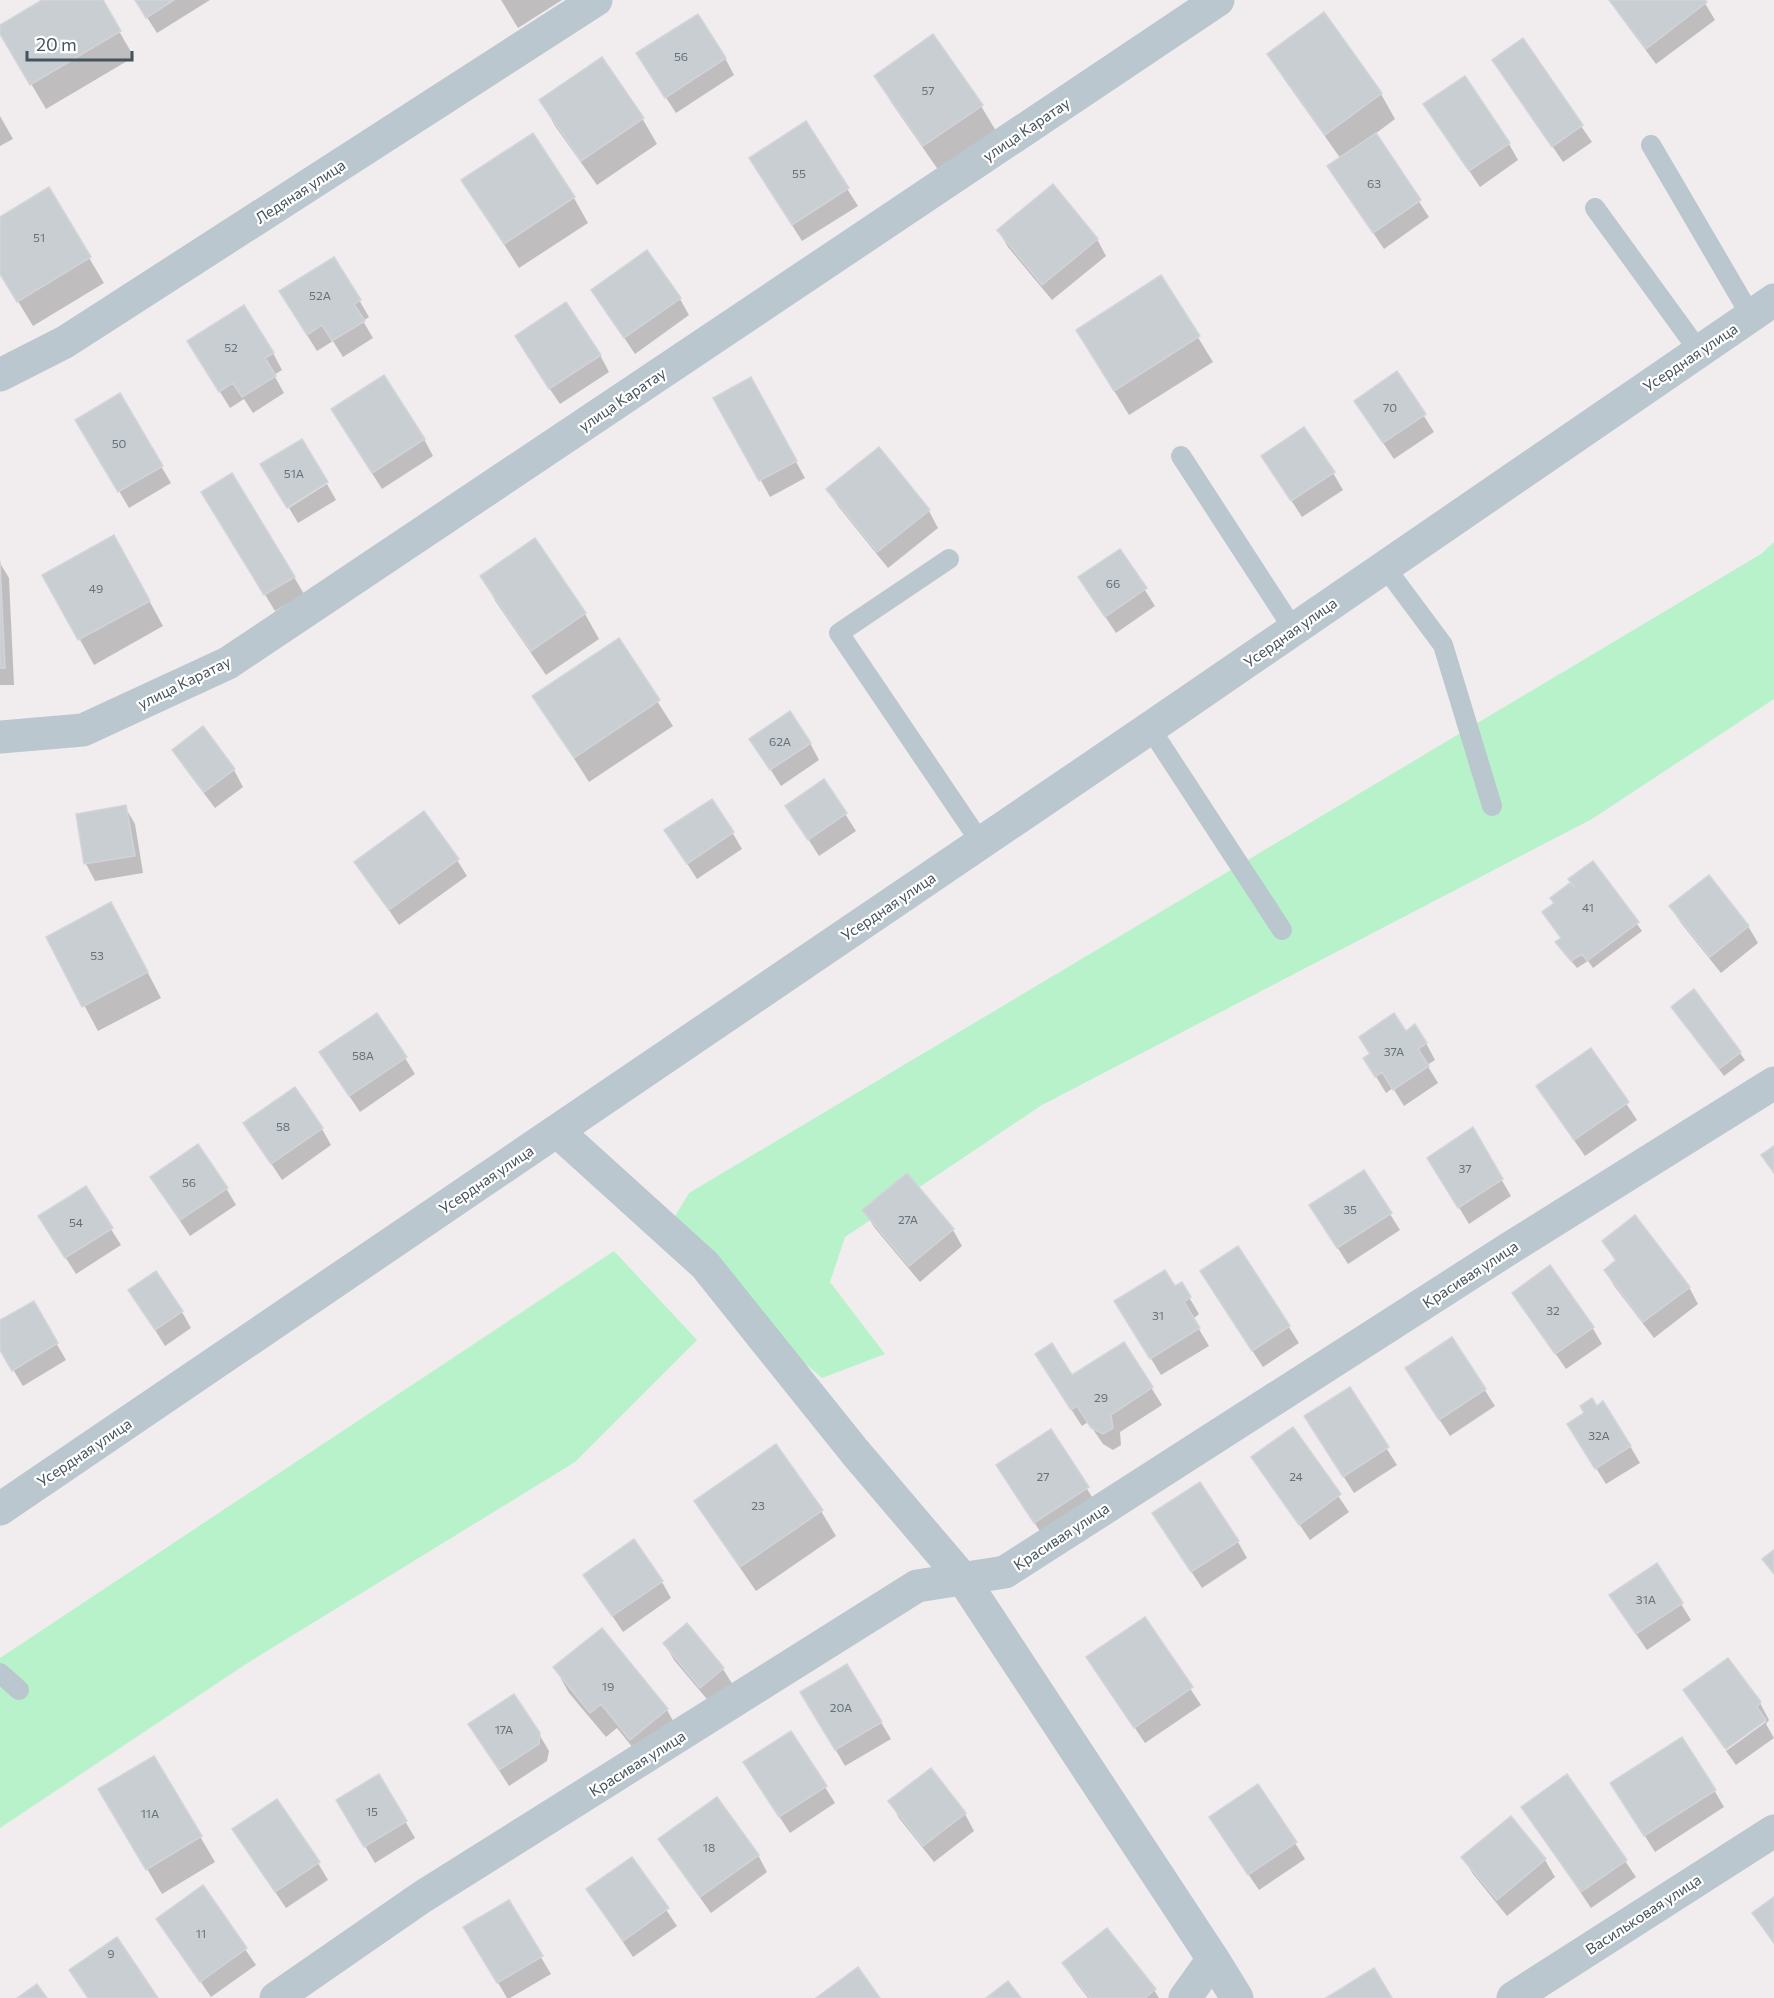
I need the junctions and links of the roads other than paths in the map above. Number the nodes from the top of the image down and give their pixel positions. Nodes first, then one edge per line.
1 (596, 0) edge
2 (1218, 0) edge
3 (1651, 145) dead end
4 (1595, 207) dead end
5 (1762, 308) edge
6 (1700, 351) junction
7 (0, 375) edge
8 (1181, 456) dead end
9 (949, 559) dead end
10 (1385, 567) junction
11 (1294, 630) junction
12 (1150, 728) junction
13 (0, 737) edge
14 (1492, 806) dead end
15 (981, 843) junction
16 (1282, 930) dead end
17 (1774, 1083) edge
18 (557, 1131) junction
19 (0, 1509) edge
20 (963, 1579) junction
21 (0, 1673) edge
22 (19, 1690) dead end
23 (1774, 1831) edge
24 (1214, 1959) junction
25 (276, 1998) edge
26 (1185, 1998) edge
27 (1237, 1998) edge
28 (1513, 1998) edge

1 - 7 street, Ледяная улица
2 - 13 street, улица Каратау
3 - 5 lane
4 - 6 lane
5 - 6 street, Усердная улица
6 - 10 street, Усердная улица
8 - 11 lane
9 - 15 lane
10 - 11 street, Усердная улица
10 - 14 lane
11 - 12 street, Усердная улица
12 - 15 street, Усердная улица
12 - 16 lane
15 - 18 street, Усердная улица
17 - 20 street, Красивая улица
18 - 19 street, Усердная улица
18 - 20 street
20 - 24 street
20 - 25 street, Красивая улица
21 - 22 lane
23 - 28 street, Васильковая улица
24 - 26 street
24 - 27 street

